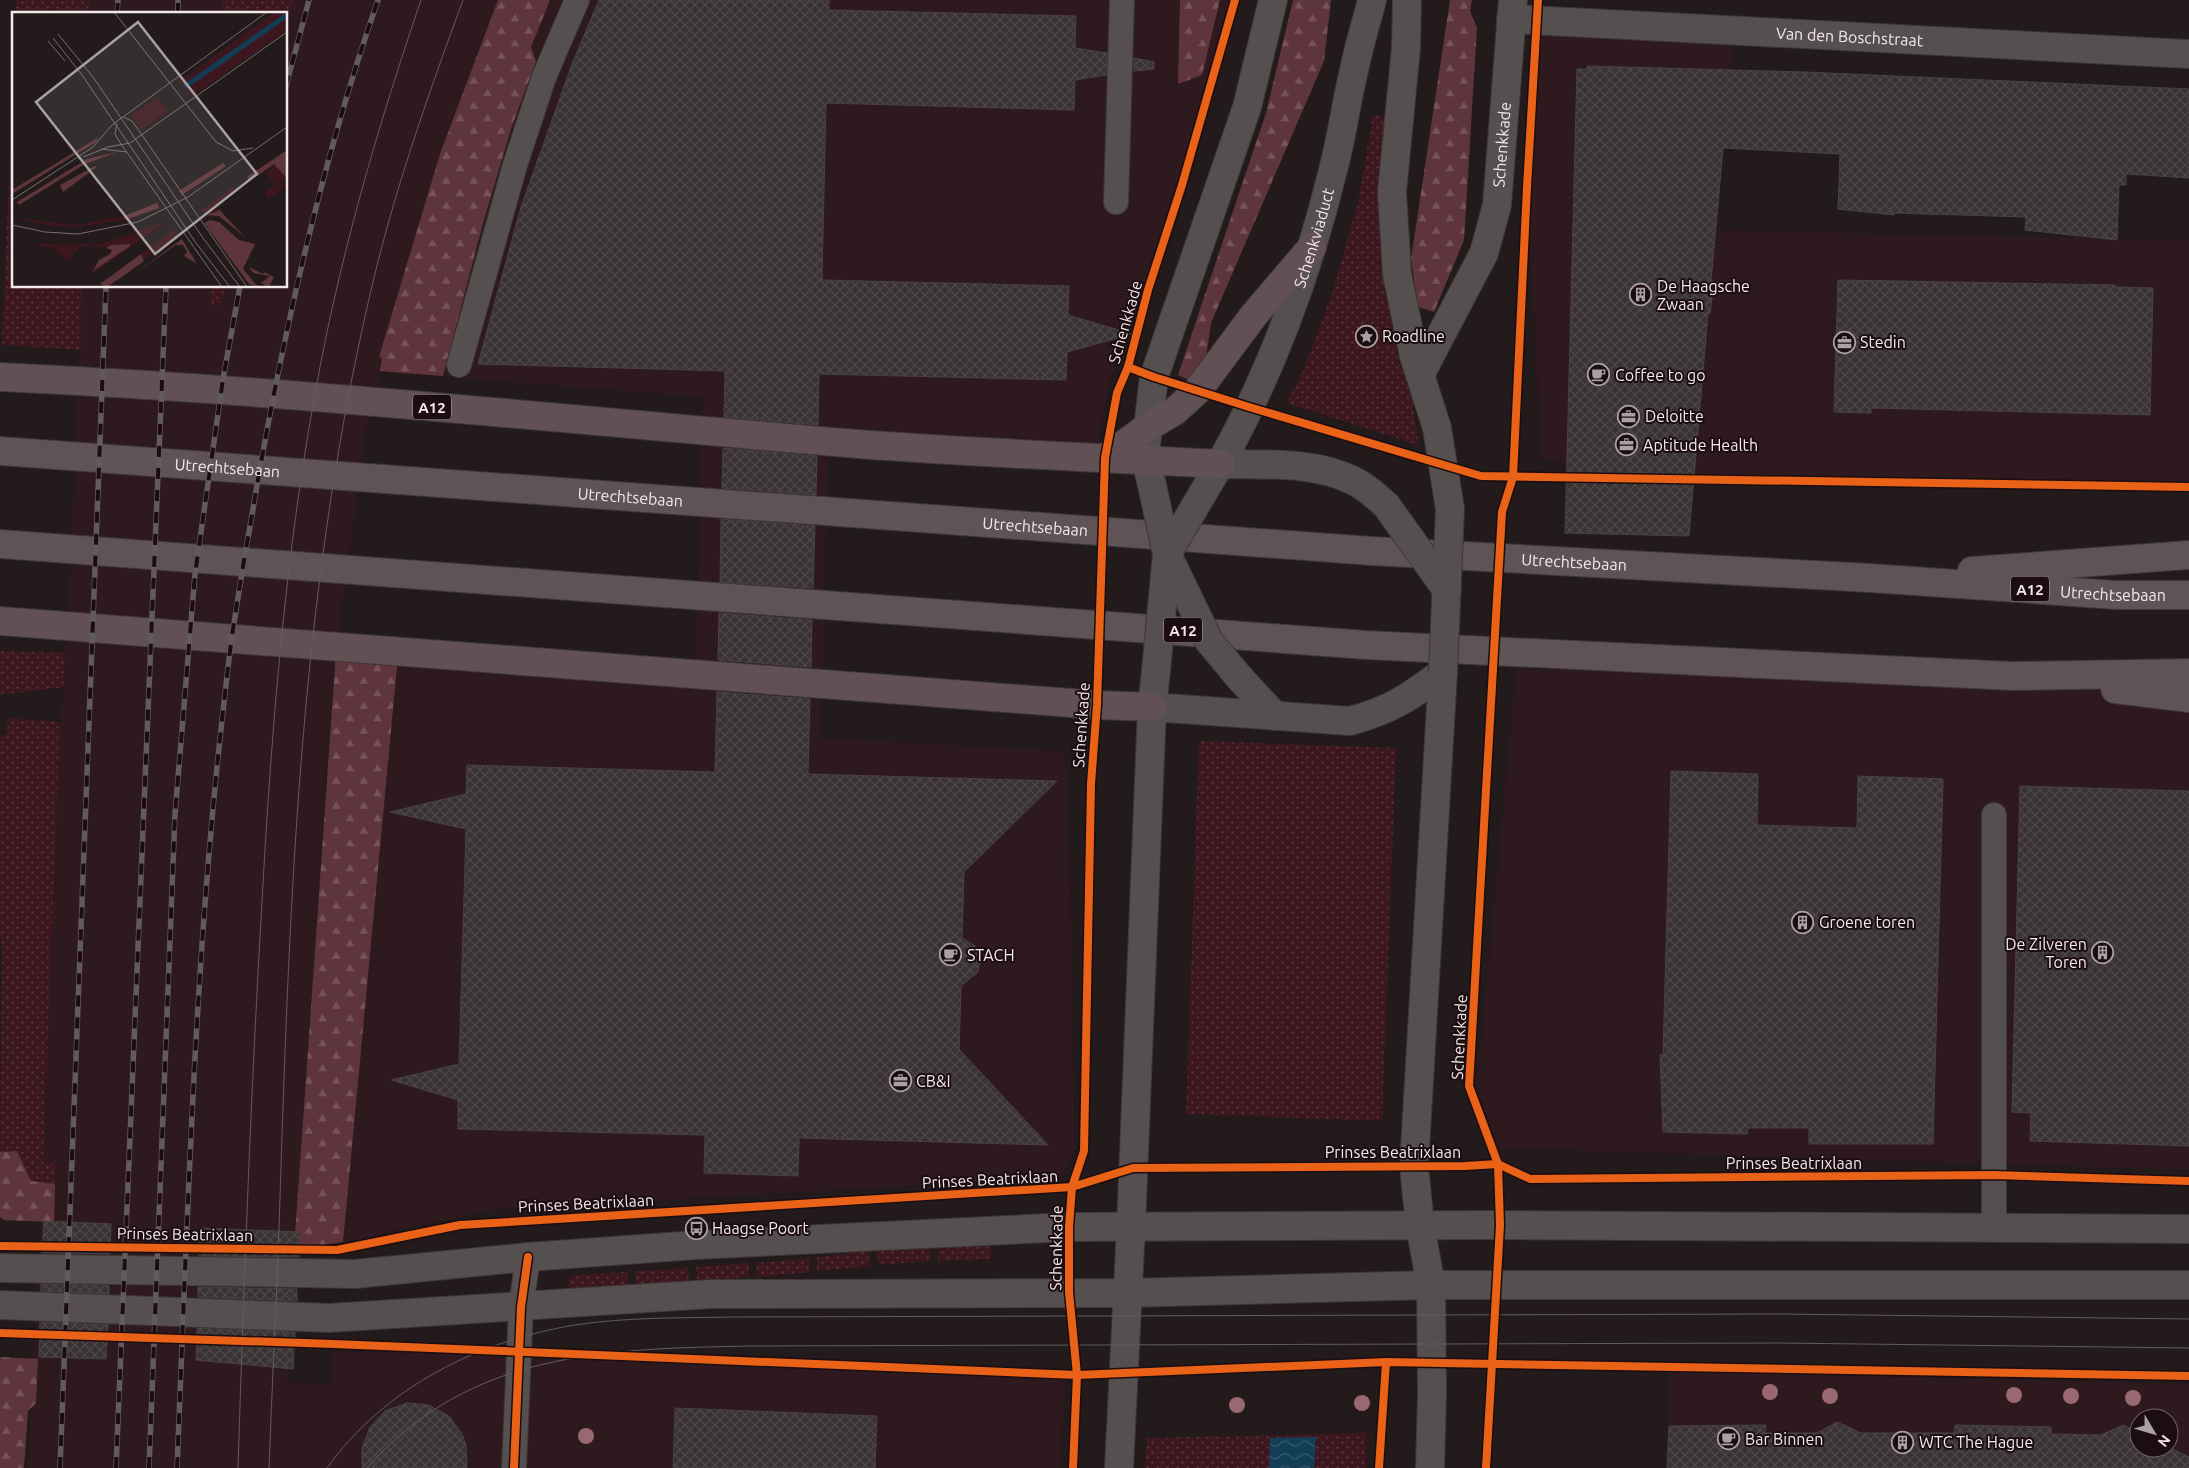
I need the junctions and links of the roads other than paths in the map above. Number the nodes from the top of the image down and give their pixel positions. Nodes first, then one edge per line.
1 (577, 0) edge
2 (1122, 0) edge
3 (1273, 0) edge
4 (1372, 0) edge
5 (1407, 0) edge
6 (1512, 10) edge
7 (2189, 54) edge
8 (1116, 202) dead end
9 (1312, 248) junction
10 (459, 365) dead end
11 (1420, 375) junction
12 (0, 377) edge
13 (1146, 428) junction
14 (0, 451) edge
15 (1104, 458) junction
16 (1146, 460) junction
17 (1221, 464) junction
18 (0, 544) edge
19 (1167, 554) junction
20 (2189, 556) edge
21 (1870, 578) junction
22 (1448, 590) junction
23 (2189, 595) edge
24 (0, 621) edge
25 (2189, 673) edge
26 (2012, 676) junction
27 (1436, 683) junction
28 (2189, 698) edge
29 (1152, 707) junction
30 (1274, 716) junction
31 (1994, 814) dead end
32 (1420, 1226) junction
33 (1131, 1227) junction
34 (1994, 1227) junction
35 (2189, 1229) edge
36 (528, 1257) junction
37 (0, 1268) edge
38 (1431, 1285) junction
39 (2189, 1285) edge
40 (1128, 1293) junction
41 (0, 1305) edge
42 (521, 1307) junction
43 (514, 1468) edge
44 (1119, 1468) edge
45 (1430, 1468) edge

1 - 10 lane
2 - 8 lane
3 - 13 street
4 - 9 street, Schenkviaduct
5 - 11 street
6 - 7 street, Van den Boschstraat
6 - 11 street, Schenkkade
9 - 13 highway
9 - 17 street, Schenkviaduct
11 - 22 street, bridge
12 - 15 highway, A12
13 - 15 highway
13 - 16 street
14 - 21 main road, Utrechtsebaan / A12
15 - 16 highway, A12
16 - 17 highway, A12
16 - 19 street, bridge
17 - 19 street, bridge
17 - 22 street, bridge
18 - 26 main road, A12
19 - 29 street, bridge
19 - 30 street, bridge
20 - 21 main road
21 - 23 main road, Utrechtsebaan / A12
22 - 27 street, bridge
24 - 29 highway
25 - 26 main road, A12
26 - 28 main road
27 - 30 street
27 - 32 street
29 - 30 street
29 - 33 street
31 - 34 lane
32 - 33 street
32 - 34 street
32 - 38 street
33 - 36 street
33 - 40 street
34 - 35 street
36 - 37 street
36 - 42 lane
38 - 39 street
38 - 40 street
38 - 45 street
40 - 42 street
40 - 44 street
41 - 42 street
42 - 43 lane

